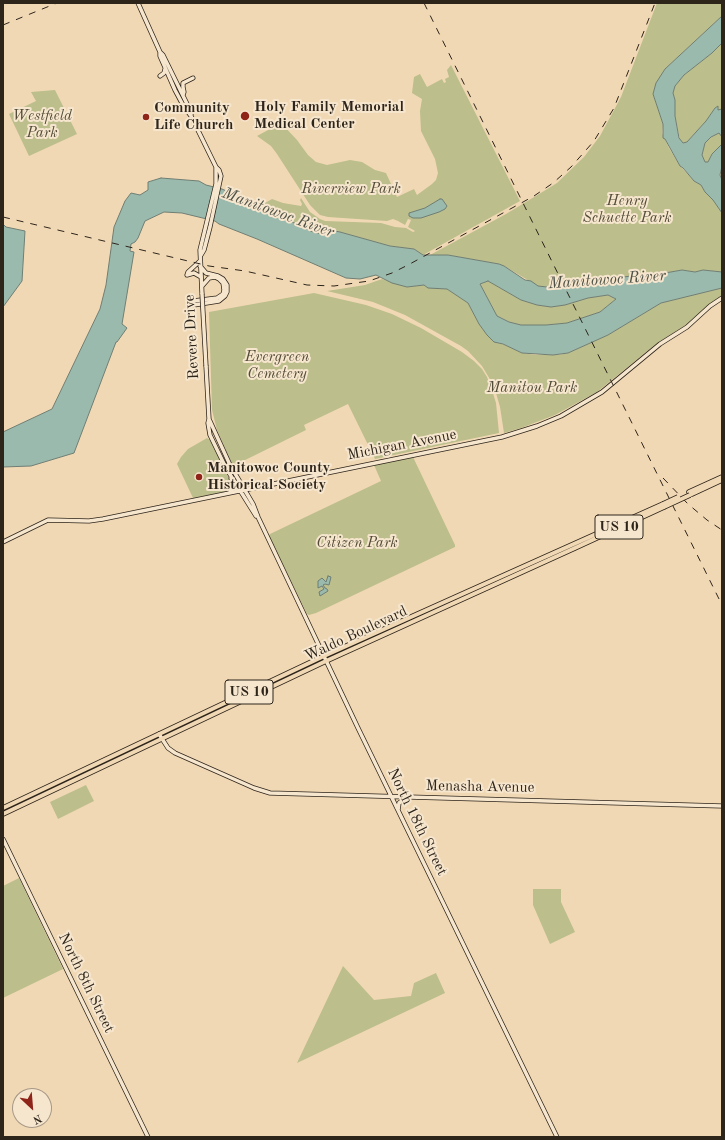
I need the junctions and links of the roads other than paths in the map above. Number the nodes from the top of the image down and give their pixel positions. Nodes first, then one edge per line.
1 (138, 3) edge
2 (160, 52) junction
3 (166, 68) junction
4 (160, 76) dead end
5 (193, 78) dead end
6 (175, 90) junction
7 (182, 93) junction
8 (191, 116) junction
9 (200, 261) junction
10 (200, 266) junction
11 (201, 277) junction
12 (202, 287) junction
13 (722, 298) edge
14 (209, 419) junction
15 (215, 432) joint
16 (210, 435) joint
17 (230, 475) junction
18 (722, 477) edge
19 (722, 480) edge
20 (244, 489) junction
21 (240, 490) junction
22 (230, 492) junction
23 (689, 493) junction
24 (663, 505) junction
25 (258, 517) junction
26 (3, 542) edge
27 (324, 656) junction
28 (326, 661) junction
29 (160, 734) junction
30 (162, 739) junction
31 (392, 797) junction
32 (408, 797) junction
33 (722, 806) edge
34 (3, 808) edge
35 (398, 811) junction
36 (3, 814) edge
37 (3, 839) edge
38 (148, 1137) edge
39 (556, 1137) edge

1 - 2 street
2 - 3 street
2 - 7 street
3 - 4 street
3 - 6 street
5 - 7 street
6 - 7 street
6 - 8 street
7 - 8 street
8 - 9 street, Revere Drive
9 - 10 street, Revere Drive
9 - 11 street
10 - 11 street, Revere Drive
10 - 12 street
11 - 12 street, Revere Drive
12 - 14 street, Revere Drive, bridge
13 - 20 street, Michigan Avenue
14 - 15 street, Revere Drive
14 - 16 street, Revere Drive
15 - 20 street, North 18th Street
16 - 17 street, North 18th Street
17 - 21 street, North 18th Street
17 - 22 street
18 - 23 main road, Waldo Boulevard / US 10
19 - 23 main road, Waldo Boulevard / US 10
20 - 21 street, Michigan Avenue
20 - 25 street, North 18th Street
21 - 22 street, Michigan Avenue
21 - 25 street, North 18th Street
22 - 26 street, Michigan Avenue
23 - 24 main road, Waldo Boulevard / US 10, bridge
24 - 27 main road, Waldo Boulevard / US 10
24 - 28 main road, Waldo Boulevard / US 10
25 - 27 street, North 18th Street
27 - 28 street, North 18th Street
27 - 29 main road, Waldo Boulevard / US 10
28 - 30 main road, Waldo Boulevard / US 10
28 - 31 street, North 18th Street
29 - 30 street, Menasha Avenue
29 - 34 main road, Waldo Boulevard / US 10
30 - 31 street, Menasha Avenue
30 - 36 main road, Waldo Boulevard / US 10
31 - 32 street, Menasha Avenue
31 - 35 street, North 18th Street
32 - 33 street, Menasha Avenue
32 - 35 street
35 - 39 street, North 18th Street
37 - 38 street, North 8th Street

